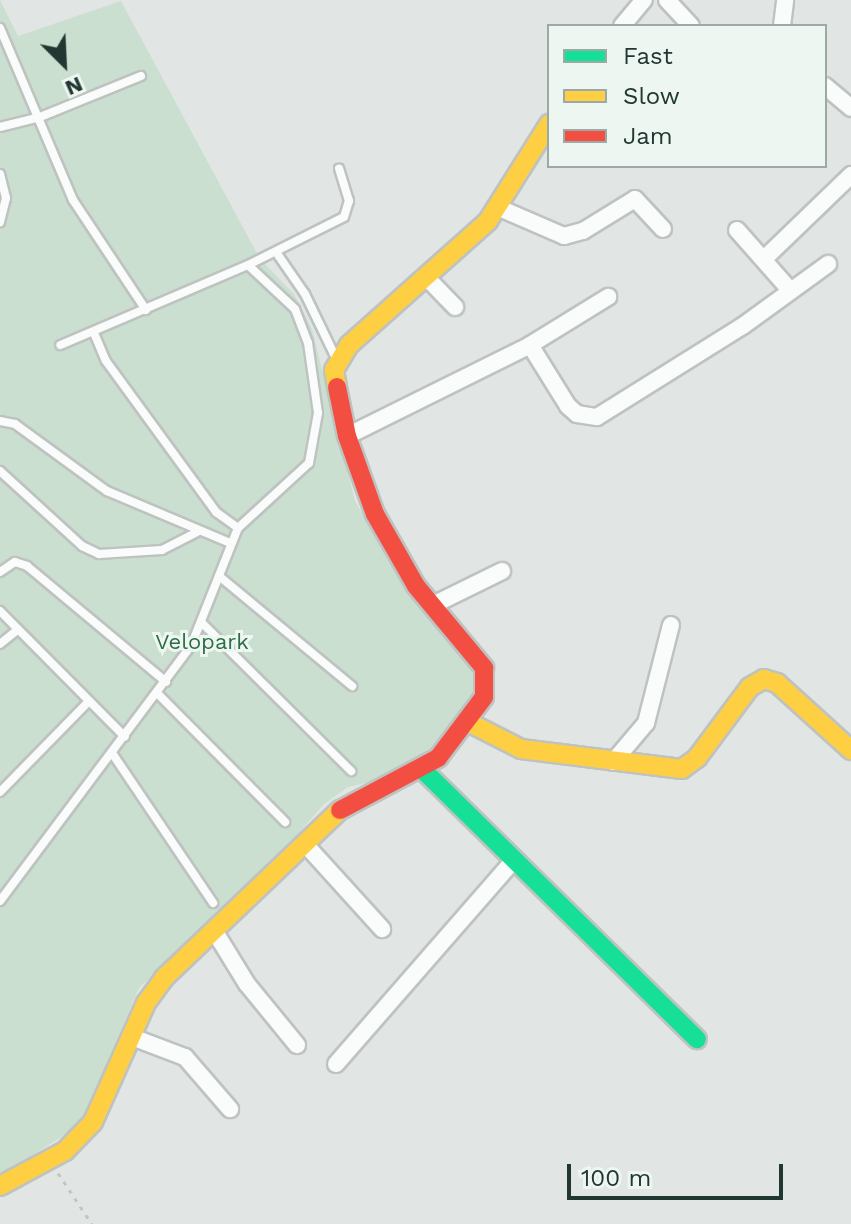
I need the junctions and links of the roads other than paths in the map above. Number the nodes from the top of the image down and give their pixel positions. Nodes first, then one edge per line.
1 (644, 0) edge
2 (667, 0) edge
3 (785, 0) edge
4 (624, 24) edge
5 (689, 24) edge
6 (782, 24) edge
7 (0, 28) edge
8 (141, 76) dead end
9 (827, 88) edge
10 (851, 108) edge
11 (40, 117) junction
12 (0, 127) edge
13 (547, 127) edge
14 (339, 168) dead end
15 (0, 174) edge
16 (851, 175) edge
17 (497, 207) junction
18 (0, 222) edge
19 (663, 229) dead end
20 (737, 230) dead end
21 (276, 252) junction
22 (765, 258) junction
23 (828, 264) dead end
24 (248, 265) junction
25 (428, 279) junction
26 (789, 289) junction
27 (608, 297) dead end
28 (455, 307) dead end
29 (146, 310) junction
30 (94, 333) junction
31 (60, 345) dead end
32 (530, 345) junction
33 (337, 359) junction
34 (0, 421) edge
35 (347, 436) junction
36 (0, 471) edge
37 (238, 528) junction
38 (197, 532) junction
39 (230, 543) junction
40 (502, 571) dead end
41 (0, 572) edge
42 (219, 576) junction
43 (433, 605) junction
44 (0, 611) edge
45 (203, 624) junction
46 (671, 625) dead end
47 (17, 630) junction
48 (0, 644) edge
49 (166, 682) junction
50 (352, 686) dead end
51 (157, 693) junction
52 (89, 701) junction
53 (468, 722) junction
54 (125, 737) junction
55 (851, 750) edge
56 (112, 753) junction
57 (613, 762) junction
58 (423, 770) junction
59 (351, 771) dead end
60 (0, 792) edge
61 (285, 822) dead end
62 (305, 844) junction
63 (514, 860) junction
64 (0, 901) edge
65 (213, 903) dead end
66 (382, 929) dead end
67 (215, 932) junction
68 (132, 1037) junction
69 (697, 1039) dead end
70 (297, 1045) dead end
71 (336, 1064) dead end
72 (230, 1109) dead end
73 (0, 1186) edge

1 - 4 street
2 - 5 street
3 - 6 street
7 - 11 lane
8 - 11 lane
9 - 10 street
11 - 12 lane
11 - 29 lane
13 - 17 street
14 - 21 lane
15 - 18 lane
16 - 22 street
17 - 19 street
17 - 25 street
20 - 22 street
21 - 24 lane
21 - 33 lane
22 - 26 street
23 - 26 street
24 - 29 lane
24 - 37 lane
25 - 28 street
25 - 33 street
26 - 32 street
27 - 32 street
29 - 30 lane
30 - 31 lane
30 - 37 lane
32 - 35 street
33 - 35 street
34 - 38 lane
35 - 43 street
36 - 38 lane
37 - 39 lane
38 - 39 lane
39 - 42 lane
40 - 43 street
41 - 49 lane
42 - 45 lane
42 - 50 lane
43 - 53 street
44 - 47 lane
45 - 49 lane
45 - 59 lane
46 - 57 street
47 - 48 lane
47 - 52 lane
49 - 51 lane
51 - 54 lane
51 - 61 lane
52 - 54 lane
52 - 60 lane
53 - 57 street
53 - 58 street
54 - 56 lane
55 - 57 street
56 - 64 lane
56 - 65 lane
58 - 62 street
58 - 63 street
62 - 66 street
62 - 67 street
63 - 69 street
63 - 71 street
67 - 68 street
67 - 70 street
68 - 72 street
68 - 73 street

